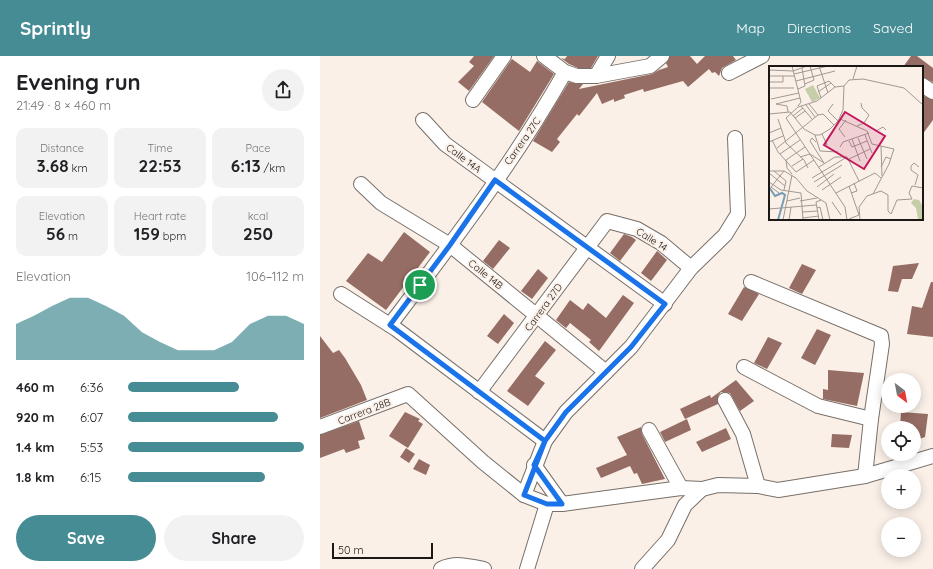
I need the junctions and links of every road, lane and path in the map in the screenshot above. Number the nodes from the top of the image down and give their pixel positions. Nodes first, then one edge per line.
1 (504, 56) edge
2 (544, 56) edge
3 (608, 56) edge
4 (662, 56) edge
5 (762, 56) edge
6 (565, 72) junction
7 (730, 73) dead end
8 (596, 76) junction
9 (923, 86) edge
10 (933, 92) edge
11 (473, 100) dead end
12 (423, 120) dead end
13 (735, 138) dead end
14 (495, 180) junction
15 (361, 184) dead end
16 (607, 221) joint
17 (450, 245) junction
18 (586, 247) junction
19 (691, 268) junction
20 (751, 282) dead end
21 (341, 294) dead end
22 (665, 304) junction
23 (537, 316) junction
24 (390, 325) junction
25 (744, 367) dead end
26 (606, 372) junction
27 (479, 392) junction
28 (725, 400) dead end
29 (871, 419) junction
30 (320, 427) edge
31 (649, 430) dead end
32 (545, 441) junction
33 (933, 456) edge
34 (534, 465) junction
35 (865, 476) junction
36 (758, 486) junction
37 (681, 488) junction
38 (702, 489) junction
39 (524, 495) junction
40 (547, 504) junction
41 (562, 504) junction
42 (440, 569) edge
43 (484, 569) edge
44 (527, 569) edge
45 (642, 569) edge

1 - 11 street
2 - 6 street
3 - 8 street
4 - 8 street
5 - 7 street
6 - 8 street
6 - 14 street, Carrera 27C
9 - 10 street
12 - 14 street, Calle 14A
13 - 19 street
14 - 17 street, Carrera 27C
14 - 18 street, Calle 14A
15 - 17 street, Calle 14B
16 - 18 street, Carrera 27D
16 - 19 street, Calle 14
17 - 23 street, Calle 14B
17 - 24 street, Carrera 27C
18 - 22 street, Calle 14A
18 - 23 street, Carrera 27D
19 - 22 street
20 - 29 street
21 - 24 street
22 - 26 street
23 - 26 street, Calle 14B
23 - 27 street, Carrera 27D
24 - 27 street
25 - 29 street
26 - 32 street
27 - 32 street
28 - 36 street
29 - 35 street
30 - 39 street, Carrera 28B
31 - 37 street
32 - 34 street
33 - 35 street
34 - 39 street
34 - 41 street
35 - 36 street
36 - 38 street
37 - 38 street
37 - 41 street
38 - 45 street
39 - 40 street
40 - 41 street
40 - 44 street
42 - 43 street

